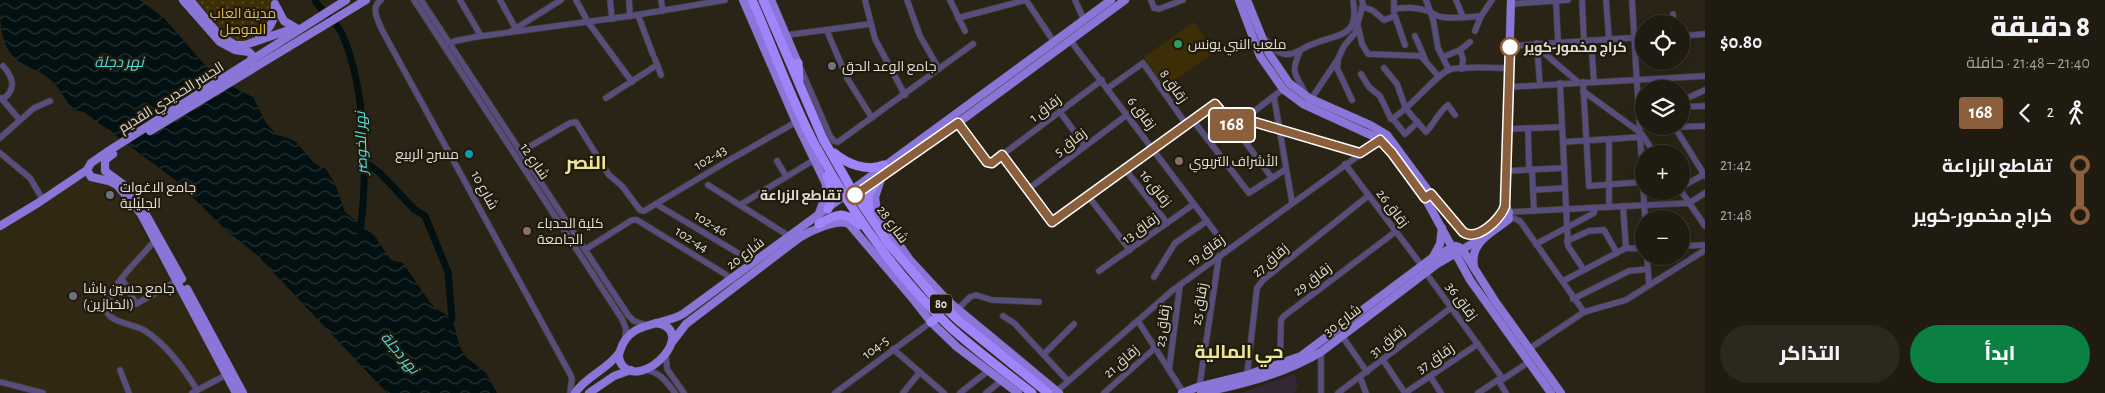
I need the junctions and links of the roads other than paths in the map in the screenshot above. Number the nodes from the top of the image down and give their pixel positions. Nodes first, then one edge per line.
1 (183, 0) edge
2 (190, 0) edge
3 (346, 0) edge
4 (381, 0) edge
5 (414, 0) edge
6 (421, 0) edge
7 (460, 0) edge
8 (500, 0) edge
9 (547, 0) edge
10 (562, 0) edge
11 (576, 0) edge
12 (610, 0) edge
13 (629, 0) edge
14 (661, 0) edge
15 (725, 0) edge
16 (743, 0) edge
17 (752, 0) edge
18 (763, 0) edge
19 (772, 0) edge
20 (866, 0) edge
21 (907, 0) edge
22 (950, 0) edge
23 (1026, 0) edge
24 (1075, 0) edge
25 (1111, 0) edge
26 (1125, 0) edge
27 (1151, 0) edge
28 (1183, 0) edge
29 (1239, 0) edge
30 (1247, 0) edge
31 (1352, 0) edge
32 (1394, 0) edge
33 (1426, 0) edge
34 (1456, 0) edge
35 (1492, 0) edge
36 (1568, 0) edge
37 (1582, 0) edge
38 (1606, 0) edge
39 (1632, 0) edge
40 (365, 1) edge
41 (1556, 1) edge
42 (275, 2) edge
43 (704, 2) edge
44 (1511, 2) edge
45 (1362, 3) edge
46 (551, 6) junction
47 (663, 11) junction
48 (1430, 11) junction
49 (749, 13) junction
50 (1395, 13) junction
51 (638, 15) junction
52 (630, 16) junction
53 (1481, 16) junction
54 (1463, 17) junction
55 (958, 18) junction
56 (612, 19) junction
57 (1084, 20) junction
58 (588, 22) junction
59 (870, 24) junction
60 (1358, 26) junction
61 (764, 27) junction
62 (300, 29) junction
63 (516, 29) junction
64 (827, 31) junction
65 (965, 31) dead end
66 (1475, 31) dead end
67 (507, 34) junction
68 (1705, 34) edge
69 (787, 35) junction
70 (1690, 35) edge
71 (481, 36) junction
72 (1415, 36) dead end
73 (1634, 38) junction
74 (1608, 39) junction
75 (1070, 40) junction
76 (1584, 40) junction
77 (1592, 40) junction
78 (255, 42) junction
79 (1054, 42) junction
80 (1258, 42) junction
81 (1470, 42) dead end
82 (1558, 42) junction
83 (973, 44) dead end
84 (446, 45) junction
85 (1404, 45) dead end
86 (1537, 45) junction
87 (1510, 46) junction
88 (1460, 50) junction
89 (1300, 51) junction
90 (1443, 57) junction
91 (1338, 59) junction
92 (1425, 59) junction
93 (655, 60) junction
94 (798, 63) junction
95 (250, 65) junction
96 (3, 66) dead end
97 (1384, 68) dead end
98 (1509, 68) junction
99 (939, 69) junction
100 (1462, 69) junction
101 (1449, 70) junction
102 (1361, 74) dead end
103 (661, 75) dead end
104 (1705, 76) edge
105 (1439, 77) junction
106 (1663, 78) joint
107 (1102, 80) junction
108 (1635, 80) edge
109 (1636, 80) joint
110 (632, 82) junction
111 (1581, 82) junction
112 (1594, 82) junction
113 (1560, 83) junction
114 (1540, 84) junction
115 (800, 85) junction
116 (1509, 86) junction
117 (1108, 88) junction
118 (1283, 89) junction
119 (1584, 90) junction
120 (1705, 90) edge
121 (905, 95) junction
122 (1274, 97) junction
123 (1690, 97) edge
124 (1, 98) edge
125 (606, 98) dead end
126 (1310, 99) junction
127 (1352, 100) dead end
128 (50, 101) dead end
129 (1705, 106) edge
130 (1690, 107) edge
131 (1406, 109) junction
132 (1060, 112) junction
133 (1128, 114) junction
134 (1455, 114) dead end
135 (872, 118) junction
136 (19, 119) junction
137 (1192, 119) junction
138 (1244, 119) junction
139 (1393, 119) junction
140 (956, 120) junction
141 (796, 122) junction
142 (1418, 122) junction
143 (1186, 124) junction
144 (1690, 126) edge
145 (1705, 126) edge
146 (1234, 127) junction
147 (1562, 127) junction
148 (1280, 128) junction
149 (1528, 128) junction
150 (1508, 130) junction
151 (1635, 130) edge
152 (510, 134) junction
153 (1641, 135) junction
154 (1679, 135) edge
155 (0, 138) edge
156 (504, 138) junction
157 (1380, 140) junction
158 (1609, 140) junction
159 (1563, 142) junction
160 (1586, 142) junction
161 (1641, 145) edge
162 (1649, 145) edge
163 (1085, 146) junction
164 (828, 147) junction
165 (1153, 148) junction
166 (522, 151) junction
167 (0, 153) edge
168 (1360, 153) junction
169 (109, 154) junction
170 (1002, 155) junction
171 (818, 158) junction
172 (777, 161) dead end
173 (1344, 164) junction
174 (887, 168) junction
175 (1564, 168) junction
176 (1125, 169) junction
177 (1530, 169) junction
178 (87, 170) junction
179 (1286, 170) junction
180 (1506, 171) junction
181 (1705, 175) edge
182 (786, 176) junction
183 (1272, 178) junction
184 (878, 180) junction
185 (1635, 182) edge
186 (1690, 182) edge
187 (1609, 184) junction
188 (708, 185) dead end
189 (1565, 188) junction
190 (1027, 190) junction
191 (1533, 190) junction
192 (128, 193) junction
193 (1705, 193) edge
194 (850, 195) junction
195 (1088, 196) junction
196 (1368, 196) junction
197 (1428, 196) junction
198 (1505, 198) junction
199 (43, 200) junction
200 (1644, 200) edge
201 (1687, 200) edge
202 (1292, 202) junction
203 (1689, 203) junction
204 (656, 204) junction
205 (1194, 204) junction
206 (740, 205) junction
207 (1644, 205) junction
208 (1623, 206) junction
209 (1609, 207) junction
210 (1595, 208) junction
211 (1566, 209) junction
212 (556, 210) junction
213 (828, 210) junction
214 (1644, 210) edge
215 (1534, 211) junction
216 (1509, 215) junction
217 (870, 216) junction
218 (818, 221) junction
219 (1207, 221) junction
220 (1494, 221) junction
221 (1167, 223) junction
222 (1440, 224) junction
223 (0, 226) edge
224 (1705, 226) edge
225 (1566, 229) junction
226 (1394, 232) junction
227 (870, 234) junction
228 (789, 236) junction
229 (1484, 237) junction
230 (799, 238) junction
231 (155, 240) junction
232 (1567, 241) junction
233 (1471, 244) junction
234 (1536, 244) junction
235 (1705, 245) edge
236 (1690, 246) edge
237 (1455, 247) junction
238 (1626, 248) junction
239 (1635, 248) edge
240 (586, 249) junction
241 (1228, 249) junction
242 (1130, 250) junction
243 (1705, 250) edge
244 (1617, 253) junction
245 (1219, 256) junction
246 (1435, 261) junction
247 (754, 262) junction
248 (1648, 265) edge
249 (1424, 269) junction
250 (1463, 269) junction
251 (1648, 269) junction
252 (1584, 270) junction
253 (1476, 271) junction
254 (1099, 272) dead end
255 (1154, 277) dead end
256 (122, 279) junction
257 (177, 281) junction
258 (735, 281) junction
259 (1563, 281) junction
260 (1180, 285) junction
261 (1649, 285) junction
262 (1573, 299) junction
263 (1039, 302) dead end
264 (1452, 307) junction
265 (949, 310) junction
266 (1584, 312) junction
267 (1003, 316) dead end
268 (1138, 321) junction
269 (931, 322) junction
270 (656, 323) junction
271 (1074, 324) dead end
272 (646, 325) junction
273 (1342, 336) junction
274 (625, 340) junction
275 (672, 343) junction
276 (1478, 344) junction
277 (1155, 348) junction
278 (1529, 348) junction
279 (893, 350) junction
280 (620, 351) junction
281 (1321, 352) junction
282 (1044, 354) junction
283 (666, 355) junction
284 (1383, 360) junction
285 (1529, 362) junction
286 (1280, 364) junction
287 (120, 370) dead end
288 (632, 370) junction
289 (642, 370) junction
290 (1169, 370) junction
291 (988, 371) junction
292 (920, 372) junction
293 (1367, 372) junction
294 (226, 374) junction
295 (1247, 375) junction
296 (1430, 376) junction
297 (1360, 377) junction
298 (1501, 380) junction
299 (1001, 381) junction
300 (1068, 381) junction
301 (0, 382) edge
302 (1032, 389) edge
303 (238, 390) edge
304 (1200, 391) edge
305 (195, 392) edge
306 (1055, 392) edge
307 (42, 393) edge
308 (129, 393) edge
309 (570, 393) edge
310 (575, 393) edge
311 (589, 393) edge
312 (675, 393) edge
313 (684, 393) edge
314 (835, 393) edge
315 (903, 393) edge
316 (944, 393) edge
317 (960, 393) edge
318 (986, 393) edge
319 (1018, 393) edge
320 (1104, 393) edge
321 (1183, 393) edge
322 (1321, 393) edge
323 (1338, 393) edge
324 (1366, 393) edge
325 (1405, 393) edge
326 (1441, 393) edge
327 (1478, 393) edge
328 (1506, 393) edge
329 (1551, 393) edge
330 (1561, 393) edge

1 - 95 main road
2 - 78 main road
3 - 62 main road
4 - 309 street, شارع 10
5 - 84 street, شارع 12
6 - 84 street, شارع 12
7 - 71 street
8 - 63 street
9 - 46 street
10 - 46 street
11 - 58 street
12 - 56 street
13 - 52 street
14 - 47 street
15 - 43 street
16 - 49 main road
17 - 61 highway, شارع 28 / 80
18 - 115 highway, شارع 28 / 80
19 - 69 main road
20 - 59 street
21 - 99 street
22 - 55 street
23 - 55 street
23 - 79 street
24 - 57 street
25 - 57 main road
26 - 75 main road
27 - 28 street
29 - 80 main road
30 - 80 main road
31 - 89 street
32 - 50 street
33 - 48 street
34 - 54 street
35 - 53 street
36 - 41 street
37 - 76 street
38 - 74 street
39 - 73 street
40 - 95 main road
41 - 44 street
41 - 82 street
42 - 62 main road
42 - 78 main road
43 - 47 street
44 - 87 main road
45 - 50 street
45 - 60 street
46 - 63 street
47 - 51 street
48 - 50 street
48 - 54 street
48 - 90 street
49 - 61 highway
49 - 141 main road
50 - 85 street
51 - 52 street
51 - 93 street
52 - 56 street
53 - 54 street
53 - 66 street
55 - 65 street
56 - 58 street
57 - 79 main road
58 - 67 street
58 - 110 street
59 - 64 street
59 - 121 street
60 - 91 street
60 - 92 street
61 - 171 highway, شارع 28 / 80
62 - 78 main road
62 - 95 main road
63 - 67 street
64 - 69 street
64 - 135 street
67 - 71 street
68 - 70 street
69 - 94 main road
71 - 84 street
72 - 92 street
73 - 74 street
73 - 109 street
74 - 77 street
75 - 107 street, زقاق 6
75 - 140 main road
76 - 77 street
76 - 82 street
77 - 112 street
79 - 140 main road
80 - 89 street
80 - 118 main road
80 - 126 main road
81 - 88 street
82 - 86 street
83 - 99 street
84 - 152 street, شارع 12
84 - 156 street, شارع 12
86 - 87 street
86 - 111 street
86 - 114 street
87 - 98 main road
88 - 90 street
88 - 100 street
89 - 126 street
90 - 101 street
91 - 126 street
91 - 127 street
92 - 105 street
93 - 103 street
93 - 110 street
94 - 115 highway
94 - 135 street
95 - 169 main road, الجسر الحديدي القديم
96 - 124 street
97 - 131 street
98 - 100 street
98 - 116 main road
99 - 121 street
100 - 101 street
101 - 105 street
102 - 139 street
104 - 106 street
105 - 131 street
106 - 109 street
107 - 117 street, زقاق 6
107 - 132 street, زقاق 1
108 - 112 street
110 - 125 street
111 - 112 street
111 - 113 street
111 - 119 street
113 - 114 street
113 - 147 street
114 - 116 street
115 - 164 highway, شارع 28 / 80
116 - 150 main road
117 - 133 street, زقاق 6
117 - 143 street, زقاق 8
118 - 122 street
118 - 157 main road
119 - 151 street
119 - 160 street
120 - 123 street
121 - 135 street
122 - 138 street
122 - 148 street
124 - 136 street
126 - 197 main road
128 - 136 street
129 - 130 street
131 - 139 street
131 - 142 street
132 - 163 street
132 - 170 street, زقاق 1
133 - 163 street, زقاق 5
133 - 165 street, زقاق 6
134 - 142 street
136 - 155 street
137 - 143 street
137 - 146 street
137 - 183 street
138 - 146 street
138 - 148 street
139 - 142 street
140 - 170 street
140 - 174 main road
141 - 171 main road
141 - 204 street, 102-43
143 - 165 street
144 - 145 street
146 - 183 street
147 - 149 street
147 - 159 street
148 - 168 street
148 - 179 street
149 - 150 street
149 - 177 street
150 - 180 main road
152 - 156 street
152 - 166 street, شارع 12
153 - 158 street
153 - 161 street
153 - 162 street
154 - 181 street
156 - 212 street, شارع 12
157 - 168 street, زقاق 19
157 - 197 main road
158 - 160 street
158 - 187 street
159 - 160 street
159 - 175 street
160 - 187 street
163 - 190 street, زقاق 5
164 - 174 highway
164 - 194 highway, شارع 28 / 80
165 - 176 street
165 - 205 street, زقاق 6
166 - 204 street, 102-43
166 - 212 street, شارع 12
167 - 199 street
168 - 173 street, زقاق 19
169 - 178 main road, الجسر الحديدي القديم
169 - 192 main road
170 - 190 street
171 - 182 street
171 - 194 highway, شارع 28 / 80
171 - 213 highway
171 - 218 main road
172 - 182 street
173 - 196 street, زقاق 26
173 - 202 street, زقاق 19
174 - 184 main road
174 - 194 main road
174 - 265 main road
175 - 177 street
175 - 189 street
176 - 195 street
176 - 221 street, زقاق 16
177 - 180 street
177 - 191 street
178 - 192 main road
178 - 199 main road, الجسر الحديدي القديم
179 - 183 street
179 - 202 street
180 - 198 main road
181 - 186 street
182 - 206 street
184 - 194 main road
184 - 217 highway
185 - 187 street
187 - 209 street
188 - 206 street
189 - 191 street
189 - 211 street
190 - 195 street
191 - 215 street
192 - 231 main road
192 - 303 main road
193 - 203 street
194 - 213 main road, شارع 20
194 - 217 highway, شارع 28 / 80
194 - 218 main road, شارع 20
194 - 227 highway, شارع 28 / 80
195 - 242 street
196 - 226 street, زقاق 26
196 - 295 street, زقاق 27
197 - 220 main road
197 - 222 main road
198 - 216 main road
198 - 220 main road
199 - 223 main road, الجسر الحديدي القديم
200 - 207 street
201 - 203 street
202 - 241 street, زقاق 19
203 - 207 street
203 - 224 street
204 - 247 street, 102-46
205 - 219 street, زقاق 6
205 - 221 street, زقاق 13
206 - 228 street
207 - 208 street
207 - 214 street
208 - 209 street
208 - 238 street
209 - 210 street
210 - 211 street
210 - 225 street
211 - 215 street
211 - 225 street
212 - 240 street, شارع 12
212 - 274 street, شارع 12
213 - 218 main road, شارع 20
215 - 216 street
216 - 220 main road
216 - 229 main road, شارع 30
216 - 234 street
217 - 265 highway, شارع 28 / 80
218 - 227 highway
218 - 228 main road, شارع 20
218 - 230 main road, شارع 20
219 - 241 street, زقاق 6
219 - 255 street
221 - 242 street, زقاق 13
222 - 237 main road
222 - 246 main road
225 - 232 street
225 - 234 street
226 - 249 street, زقاق 26
226 - 286 street, زقاق 29
227 - 265 highway, شارع 28 / 80
228 - 247 main road, شارع 20
229 - 233 main road, شارع 30
229 - 253 main road
230 - 258 main road, شارع 20
230 - 269 main road
231 - 256 street
231 - 257 main road
232 - 244 street
232 - 252 street
233 - 237 main road, شارع 30
233 - 237 main road
234 - 259 street
235 - 236 street
237 - 246 main road, شارع 30
237 - 250 main road
237 - 253 main road
238 - 239 street
238 - 244 street
240 - 258 street, 102-44
240 - 272 street, شارع 12
241 - 245 street, زقاق 19
242 - 254 street, زقاق 13
243 - 261 street
244 - 252 street
245 - 260 street, زقاق 19
245 - 304 street, زقاق 25
246 - 249 main road, شارع 30
246 - 250 main road
247 - 258 main road, شارع 20
248 - 251 street
249 - 264 street, زقاق 36
249 - 273 main road, شارع 30
249 - 286 main road, شارع 30
250 - 285 main road
251 - 261 street
251 - 262 street
252 - 259 street
253 - 278 main road
256 - 257 street
256 - 305 street
257 - 294 main road
258 - 270 main road, شارع 20
258 - 275 main road, شارع 20
259 - 262 street
260 - 268 street, زقاق 19
260 - 290 street, زقاق 23
261 - 266 street
262 - 266 street
263 - 265 street
264 - 276 street, زقاق 36
264 - 284 street, زقاق 31
265 - 269 highway
265 - 302 highway, شارع 28 / 80
265 - 306 main road
266 - 278 street
267 - 282 street
268 - 277 street
268 - 300 street, زقاق 19
269 - 279 street, 104-5
269 - 291 main road
270 - 272 main road
270 - 275 main road
271 - 282 street
272 - 274 main road
273 - 281 main road, شارع 30
273 - 293 street
274 - 280 main road
275 - 283 main road
276 - 296 street, زقاق 37
276 - 298 street, زقاق 36
277 - 290 street
277 - 320 street, زقاق 21
278 - 330 main road
279 - 292 street
279 - 314 street, 104-5
280 - 288 main road
280 - 310 main road
281 - 304 main road, شارع 30
281 - 322 street
282 - 300 street
283 - 289 main road
283 - 313 street
284 - 293 street, زقاق 31
284 - 325 street
285 - 298 street
285 - 329 main road
286 - 295 main road, شارع 30
287 - 308 street
288 - 289 main road
288 - 311 main road
289 - 312 street
290 - 321 street
291 - 299 main road
291 - 317 street
292 - 315 street
292 - 316 street
293 - 297 street, زقاق 31
294 - 303 main road
294 - 305 street
295 - 304 main road, شارع 30
296 - 325 street, زقاق 37
296 - 326 street
297 - 323 street, زقاق 31
297 - 324 street
298 - 327 street
298 - 328 street, زقاق 36
299 - 318 street
299 - 319 main road
300 - 306 street, زقاق 19
301 - 307 street
302 - 306 highway, شارع 28 / 80
304 - 321 main road, شارع 30

